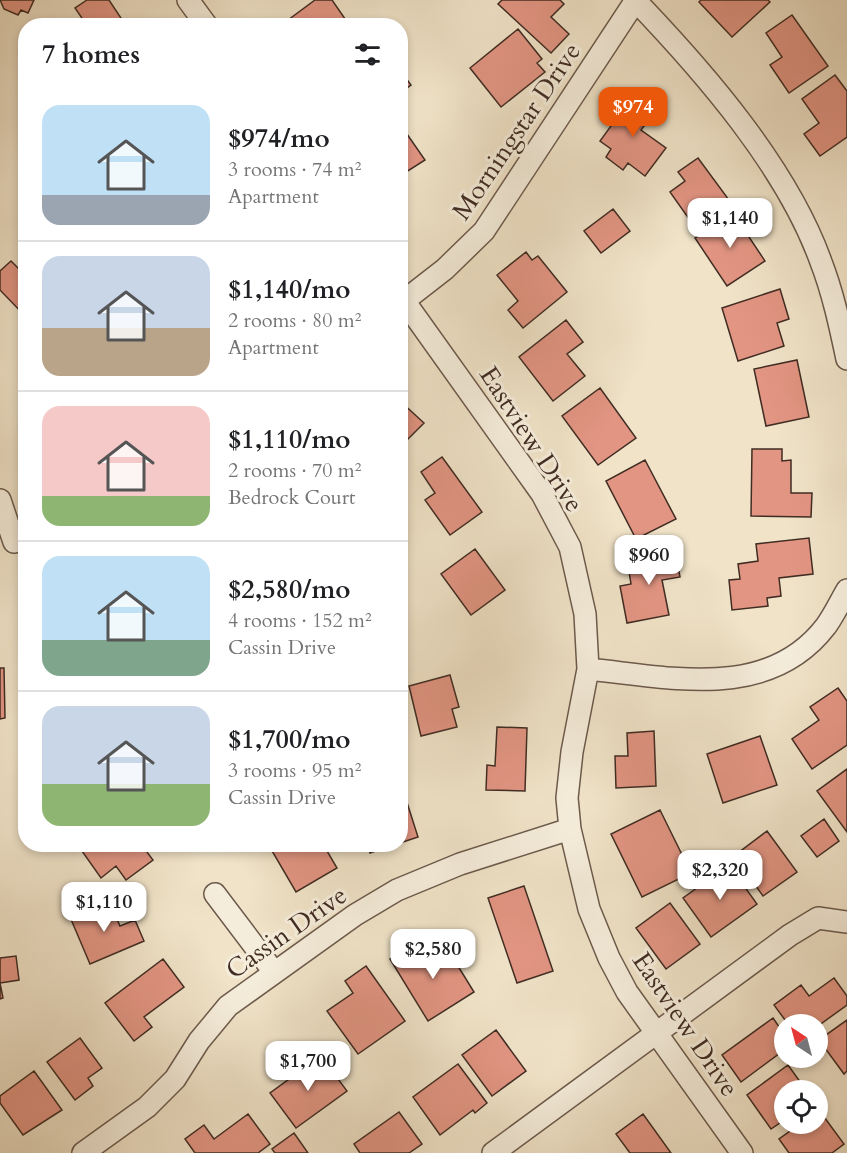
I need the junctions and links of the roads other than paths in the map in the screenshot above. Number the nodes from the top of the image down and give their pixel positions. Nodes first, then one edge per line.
1 (188, 0) edge
2 (635, 0) edge
3 (201, 18) edge
4 (408, 296) edge
5 (408, 308) edge
6 (847, 359) edge
7 (0, 500) edge
8 (13, 542) edge
9 (847, 590) edge
10 (588, 669) junction
11 (570, 829) junction
12 (215, 894) dead end
13 (847, 922) edge
14 (274, 972) junction
15 (657, 1035) junction
16 (83, 1153) edge
17 (494, 1153) edge
18 (742, 1153) edge

1 - 3 street
2 - 4 street, Morningstar Drive
2 - 6 street
5 - 10 street, Eastview Drive
7 - 8 street
9 - 10 street
10 - 11 street, Eastview Drive
11 - 14 street, Cassin Drive
11 - 15 street, Eastview Drive
12 - 14 street
13 - 15 street
14 - 16 street, Cassin Drive
15 - 17 street
15 - 18 street, Eastview Drive

